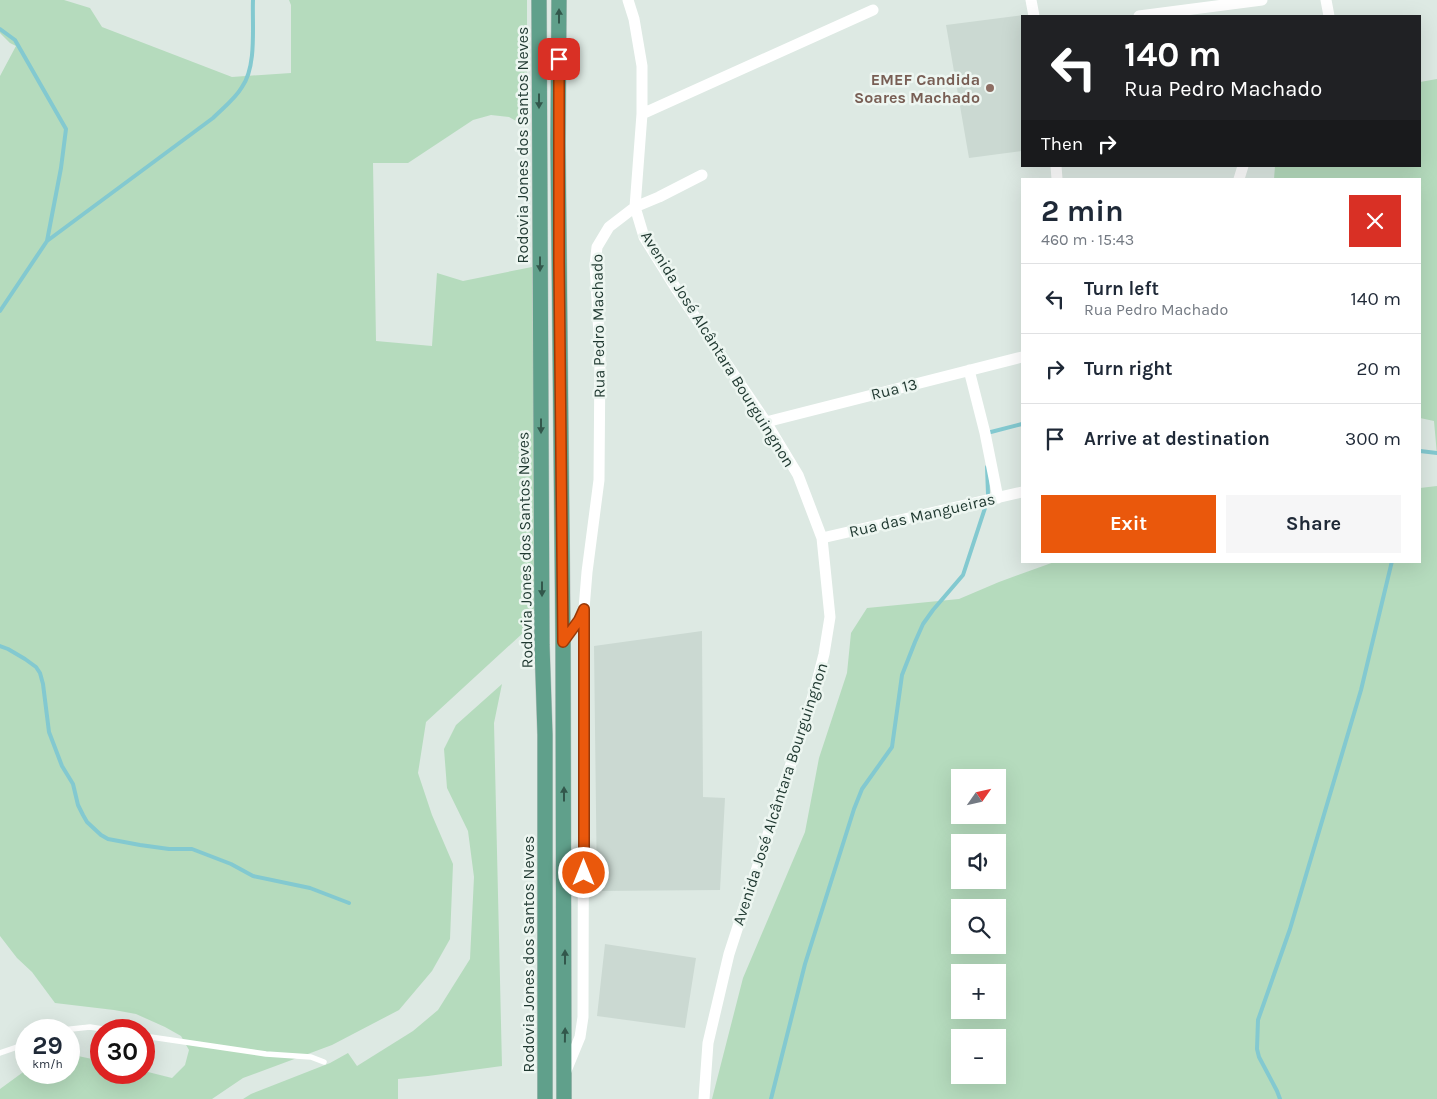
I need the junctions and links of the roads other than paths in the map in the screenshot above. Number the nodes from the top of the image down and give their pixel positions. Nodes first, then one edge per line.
1 (539, 0) edge
2 (559, 0) edge
3 (628, 0) edge
4 (1031, 0) edge
5 (1262, 0) edge
6 (1326, 0) edge
7 (873, 10) dead end
8 (1034, 15) edge
9 (1147, 15) edge
10 (1329, 15) edge
11 (642, 114) junction
12 (702, 175) dead end
13 (635, 207) junction
14 (1021, 357) edge
15 (969, 370) junction
16 (766, 422) junction
17 (1021, 492) edge
18 (998, 498) junction
19 (822, 538) junction
20 (584, 609) junction
21 (563, 642) junction
22 (155, 1038) edge
23 (15, 1048) edge
24 (0, 1054) edge
25 (324, 1062) dead end
26 (564, 1076) junction
27 (545, 1099) edge
28 (564, 1099) edge
29 (704, 1099) edge

1 -> 27 main road, Rodovia Jones dos Santos Neves
21 -> 2 main road
3 - 11 street
4 - 8 street
5 - 9 street
6 - 10 street
7 - 11 street
11 - 13 street
12 - 13 street, Rua Pedro Machado
13 - 16 street, Avenida José Alcântara Bourguingnon
13 - 20 street, Rua Pedro Machado
14 - 15 street, Rua 13
15 - 16 street, Rua 13
15 - 18 street
16 - 19 street, Avenida José Alcântara Bourguingnon
17 - 18 street, Rua das Mangueiras
18 - 19 street, Rua das Mangueiras
19 - 29 street, Avenida José Alcântara Bourguingnon
20 - 21 street, Rua Pedro Machado
20 - 26 street, Rua Pedro Machado
26 -> 21 main road
22 - 25 lane
23 - 24 lane
26 - 28 main road

